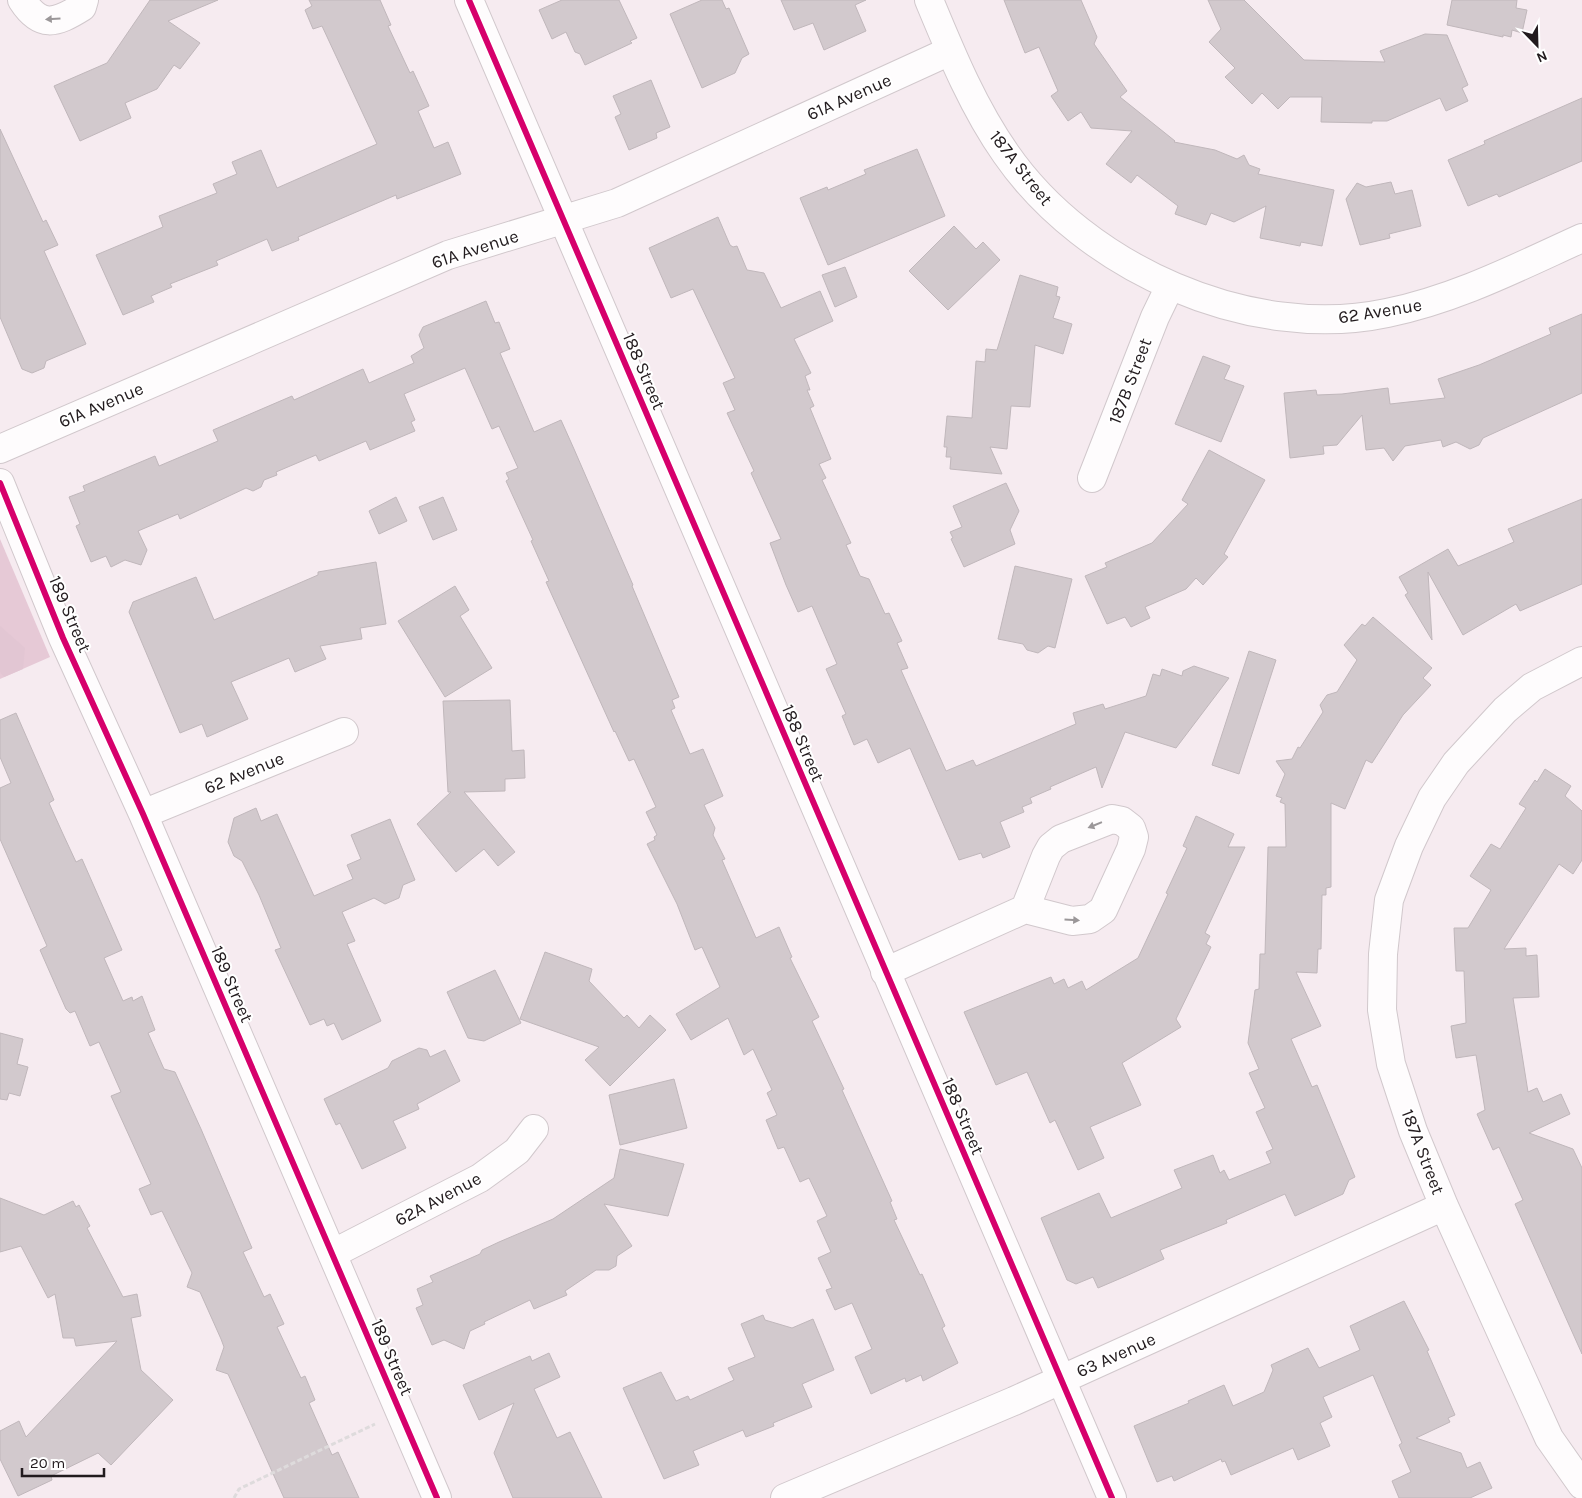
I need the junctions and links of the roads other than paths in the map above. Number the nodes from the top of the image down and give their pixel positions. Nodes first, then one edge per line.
1 (22, 0) edge
2 (84, 0) edge
3 (469, 0) edge
4 (929, 0) edge
5 (950, 51) junction
6 (563, 221) junction
7 (1582, 238) edge
8 (1170, 286) junction
9 (0, 449) edge
10 (1092, 478) dead end
11 (0, 483) edge
12 (1582, 661) edge
13 (344, 732) dead end
14 (143, 814) junction
15 (1024, 909) dead end
16 (885, 972) junction
17 (534, 1129) dead end
18 (1444, 1206) junction
19 (332, 1254) junction
20 (1060, 1380) junction
21 (1582, 1485) edge
22 (437, 1498) edge
23 (785, 1498) edge
24 (1112, 1498) edge

2 -> 1 street
3 - 6 street, 188 Street
4 - 5 street, 187A Street
5 - 6 street, 61A Avenue
5 - 8 street, 187A Street
6 - 9 street, 61A Avenue
6 - 16 street, 188 Street
7 - 8 street, 62 Avenue
8 - 10 street, 187B Street
11 - 14 street, 189 Street
12 - 18 street, 187A Street
13 - 14 street, 62 Avenue
14 - 19 street, 189 Street
15 - 16 street
16 - 20 street, 188 Street
17 - 19 street, 62A Avenue
18 - 20 street, 63 Avenue
18 - 21 street, 187A Street
19 - 22 street, 189 Street
20 - 23 street, 63 Avenue
20 - 24 street, 188 Street

